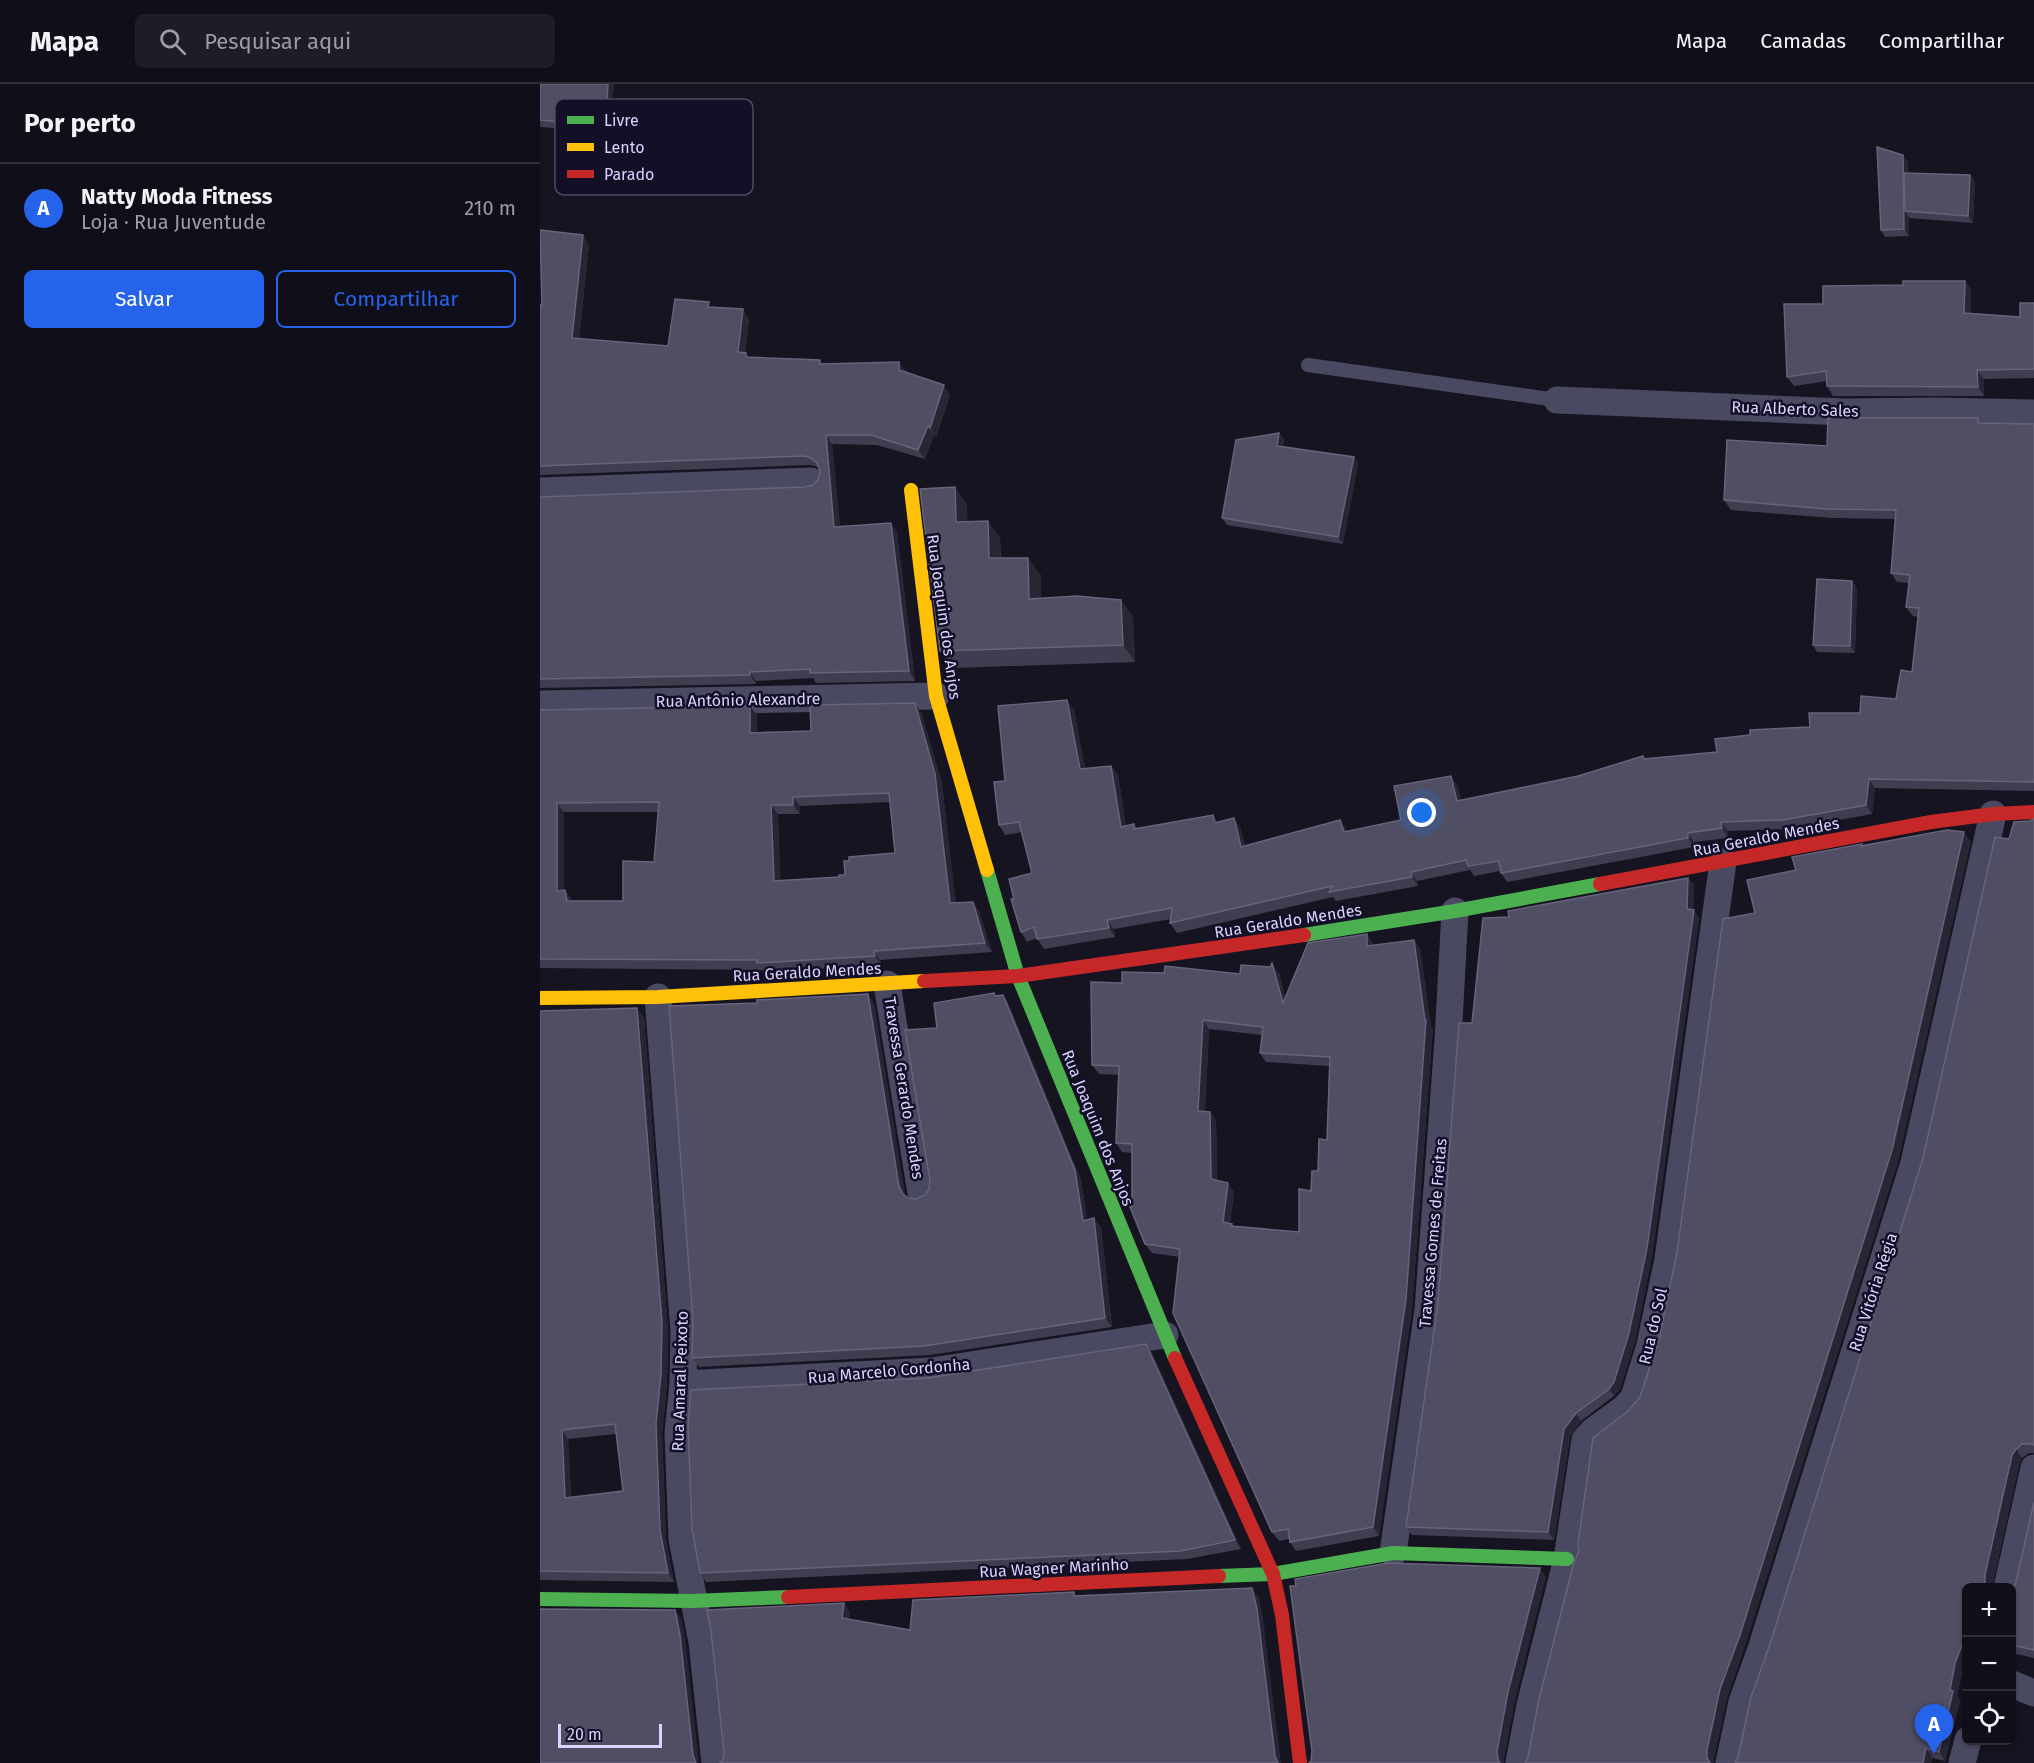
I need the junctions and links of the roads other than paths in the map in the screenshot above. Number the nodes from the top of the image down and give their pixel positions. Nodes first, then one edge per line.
1 (1308, 365) dead end
2 (1557, 399) joint
3 (2034, 413) edge
4 (811, 481) dead end
5 (911, 490) dead end
6 (540, 491) edge
7 (936, 696) junction
8 (540, 704) edge
9 (2034, 812) edge
10 (1993, 814) junction
11 (1723, 862) junction
12 (1455, 911) junction
13 (1018, 976) junction
14 (887, 984) junction
15 (658, 997) junction
16 (540, 998) edge
17 (921, 1192) dead end
18 (1165, 1335) junction
19 (683, 1384) junction
20 (2034, 1468) edge
21 (1393, 1553) junction
22 (1567, 1559) junction
23 (1273, 1574) junction
24 (2008, 1583) edge
25 (540, 1599) edge
26 (692, 1601) junction
27 (2016, 1686) edge
28 (2034, 1693) edge
29 (1967, 1745) edge
30 (715, 1763) edge
31 (1299, 1763) edge
32 (1519, 1763) edge
33 (1730, 1763) edge
34 (1962, 1763) edge

1 - 2 lane
2 - 3 street, Rua Alberto Sales
4 - 6 street
5 - 7 street, Rua Joaquim dos Anjos
7 - 8 street, Rua Antônio Alexandre
7 - 13 street, Rua Joaquim dos Anjos
9 - 10 street, Rua Geraldo Mendes
10 - 11 street, Rua Geraldo Mendes
10 - 33 street, Rua Vitória Régia
11 - 12 street, Rua Geraldo Mendes
11 - 22 street, Rua do Sol
12 - 13 street, Rua Geraldo Mendes
12 - 21 street, Travessa Gomes de Freitas
13 - 14 street, Rua Geraldo Mendes
13 - 18 street, Rua Joaquim dos Anjos
14 - 15 street, Rua Geraldo Mendes
14 - 17 street, Travessa Gerardo Mendes
15 - 16 street, Rua Geraldo Mendes
15 - 19 street, Rua Amaral Peixoto
18 - 19 street, Rua Marcelo Cordonha
18 - 23 street, Rua Joaquim dos Anjos
19 - 26 street, Rua Amaral Peixoto
20 - 24 street
21 - 22 street, Rua Wagner Marinho
21 - 23 street, Rua Wagner Marinho
22 - 32 street, Rua do Sol
23 - 26 street, Rua Wagner Marinho
23 - 31 street, Rua Joaquim dos Anjos
25 - 26 street, Rua Wagner Marinho
26 - 30 street, Rua Amaral Peixoto
27 - 28 street
29 - 34 street

